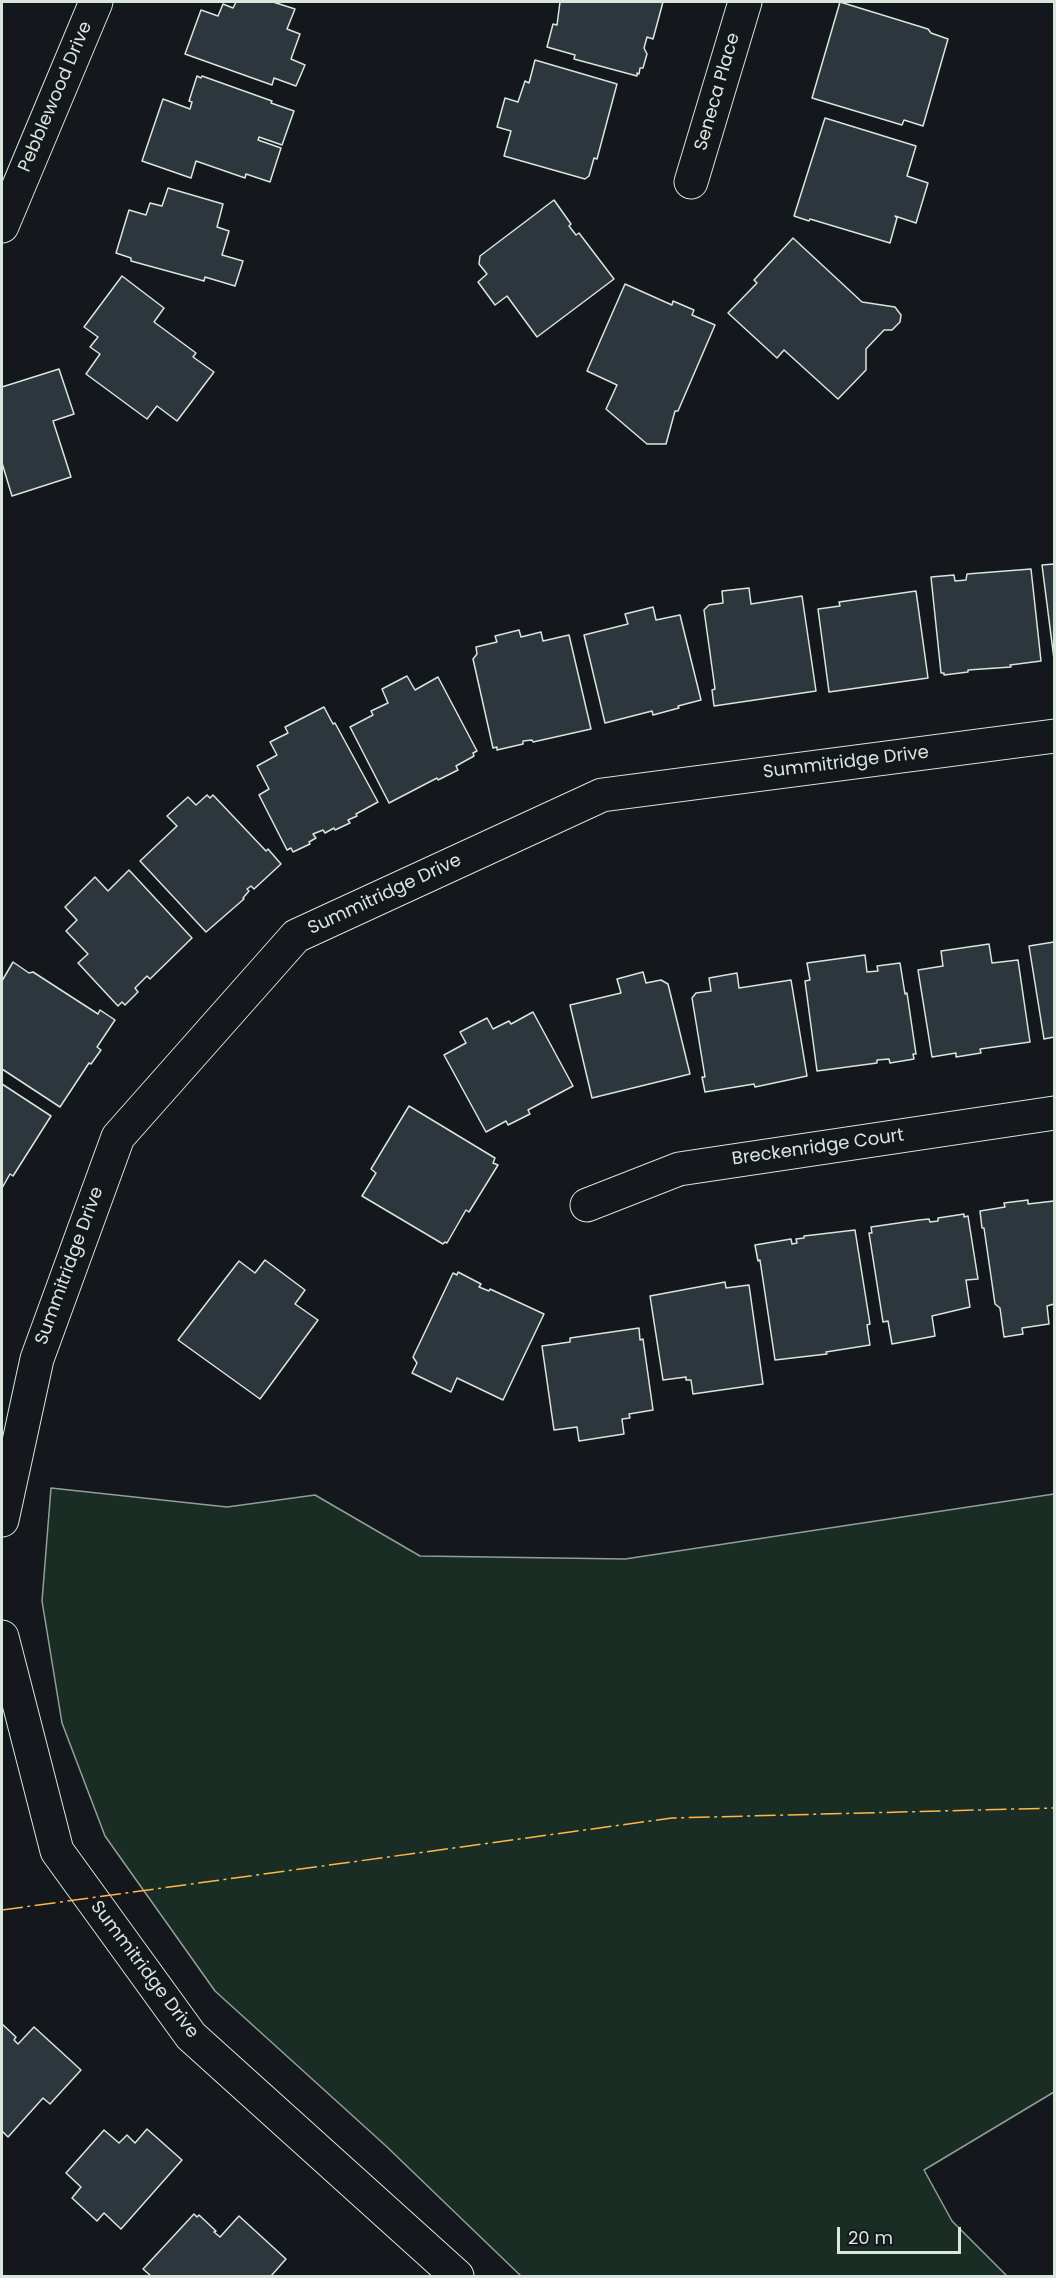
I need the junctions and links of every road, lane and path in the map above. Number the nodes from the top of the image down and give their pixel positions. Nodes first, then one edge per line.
1 (96, 2) edge
2 (745, 2) edge
3 (692, 182) dead end
4 (2, 226) edge
5 (1054, 736) edge
6 (1054, 1113) edge
7 (587, 1205) dead end
8 (2, 1520) edge
9 (2, 1637) edge
10 (457, 2277) edge

1 - 4 street, Pebblewood Drive
2 - 3 street, Seneca Place
5 - 8 street, Summitridge Drive
6 - 7 street, Breckenridge Court
9 - 10 street, Summitridge Drive

